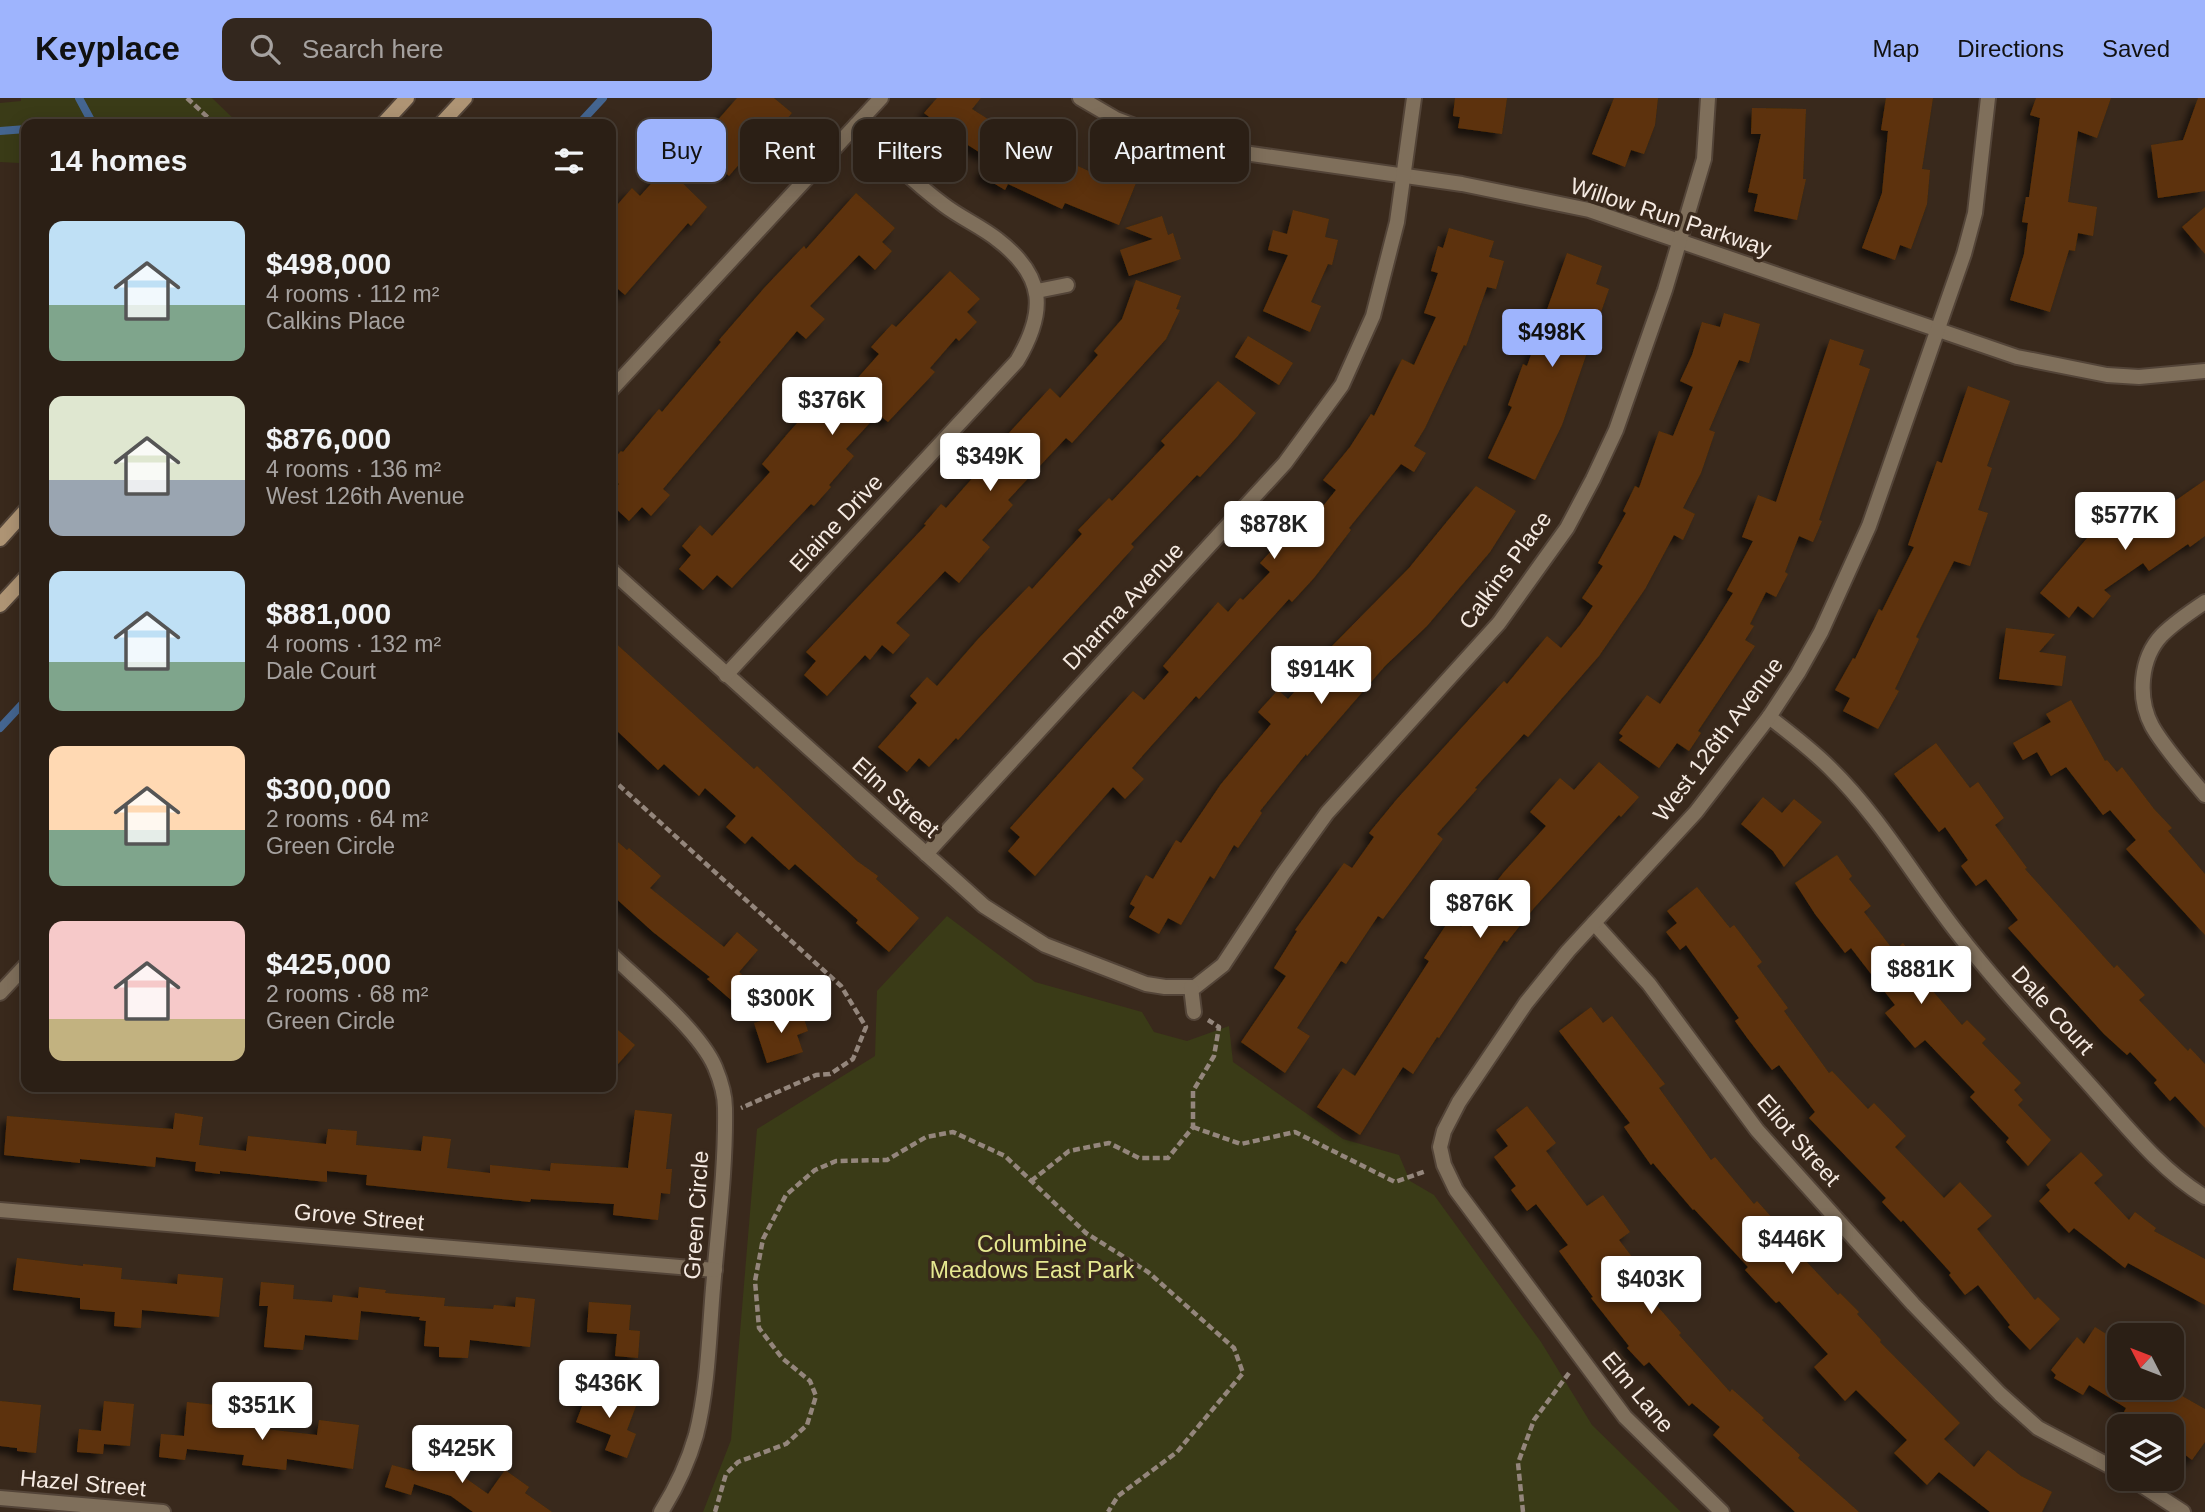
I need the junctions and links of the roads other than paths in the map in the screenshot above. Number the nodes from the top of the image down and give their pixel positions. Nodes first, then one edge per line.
1 (407, 98) edge
2 (465, 98) edge
3 (881, 98) edge
4 (1080, 98) edge
5 (1414, 98) edge
6 (1708, 98) edge
7 (1988, 98) edge
8 (388, 119) edge
9 (446, 119) edge
10 (862, 119) edge
11 (853, 128) edge
12 (1404, 176) junction
13 (916, 182) edge
14 (1679, 241) junction
15 (1067, 285) dead end
16 (1037, 291) junction
17 (1938, 330) junction
18 (2205, 371) edge
19 (616, 385) edge
20 (21, 515) edge
21 (0, 538) edge
22 (616, 575) edge
23 (21, 582) edge
24 (2205, 602) edge
25 (0, 605) edge
26 (726, 675) junction
27 (1769, 718) junction
28 (2205, 795) edge
29 (926, 854) junction
30 (1594, 923) junction
31 (616, 959) edge
32 (21, 970) edge
33 (1191, 987) junction
34 (0, 993) edge
35 (1194, 1012) road end
36 (1442, 1158) joint
37 (2205, 1197) edge
38 (0, 1210) edge
39 (715, 1270) junction
40 (2107, 1465) edge
41 (2151, 1491) edge
42 (0, 1499) edge
43 (163, 1512) edge
44 (661, 1512) edge
45 (1721, 1512) edge
46 (2183, 1512) edge

1 - 8 main road
2 - 9 main road
3 - 10 street
4 - 12 street, Willow Run Parkway
5 - 12 street, Dharma Avenue
6 - 14 street, Calkins Place
7 - 17 street, West 126th Avenue
11 - 19 street
12 - 14 street, Willow Run Parkway
12 - 29 street, Dharma Avenue
13 - 16 street
14 - 17 street, Willow Run Parkway
14 - 33 street, Calkins Place
15 - 16 street
16 - 26 street, Elaine Drive
17 - 18 street, Willow Run Parkway
17 - 27 street, West 126th Avenue
20 - 21 main road
22 - 26 street, Elm Street
23 - 25 main road
24 - 28 street
26 - 29 street, Elm Street
27 - 30 street, West 126th Avenue
27 - 37 street, Dale Court
29 - 33 street, Elm Street
30 - 36 street, West 126th Avenue
30 - 40 street, Eliot Street
31 - 39 street, Green Circle
32 - 34 street
33 - 35 street
36 - 45 street, Elm Lane
38 - 39 street, Grove Street
39 - 44 street, Green Circle
41 - 46 street
42 - 43 street, Hazel Street

